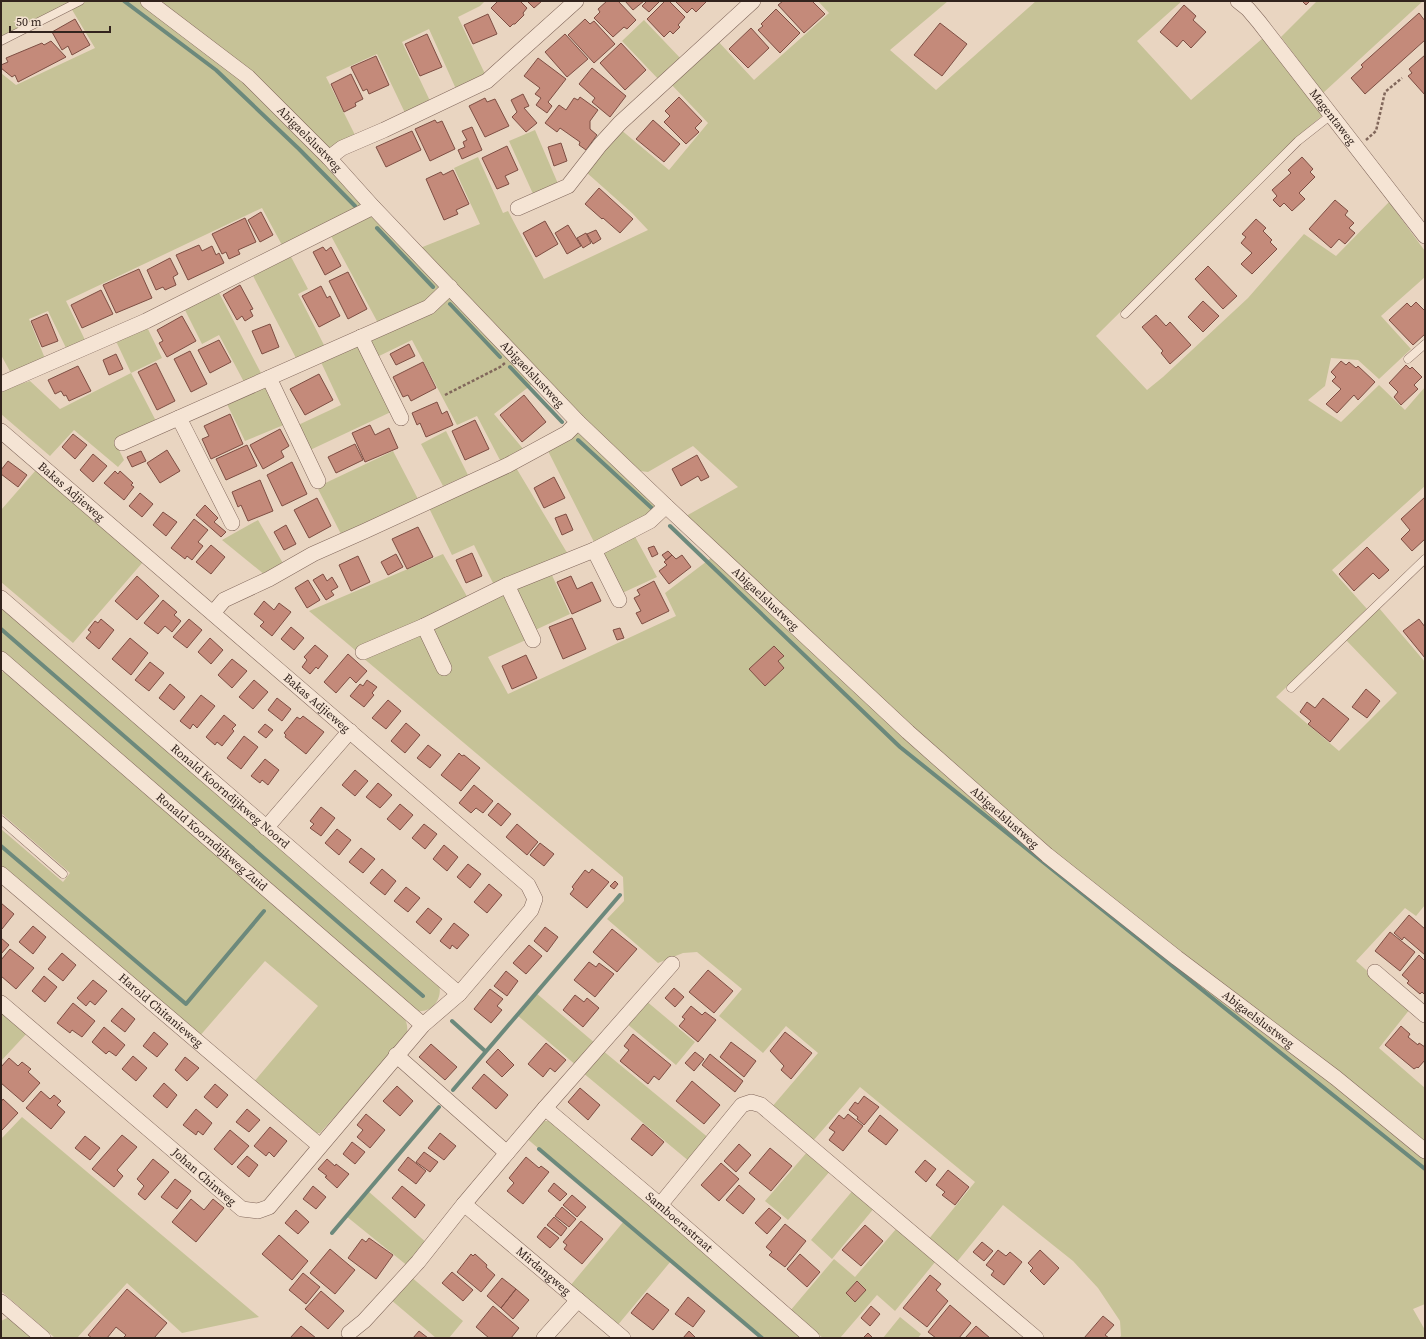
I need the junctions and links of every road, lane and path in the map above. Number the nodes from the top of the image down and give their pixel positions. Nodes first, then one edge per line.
1 (80, 1) edge
2 (148, 1) edge
3 (576, 1) edge
4 (753, 1) edge
5 (1238, 1) edge
6 (1, 41) edge
7 (1402, 78) dead end
8 (1331, 115) junction
9 (1357, 148) junction
10 (329, 158) junction
11 (373, 207) junction
12 (518, 208) dead end
13 (1425, 236) edge
14 (450, 287) junction
15 (1124, 314) dead end
16 (361, 337) junction
17 (1425, 344) edge
18 (513, 354) junction
19 (1408, 359) dead end
20 (269, 378) junction
21 (1, 384) edge
22 (445, 395) dead end
23 (179, 418) junction
24 (401, 418) dead end
25 (578, 422) junction
26 (1, 431) edge
27 (122, 443) dead end
28 (318, 480) dead end
29 (666, 506) junction
30 (232, 523) dead end
31 (594, 550) junction
32 (1425, 559) edge
33 (507, 585) junction
34 (1, 598) edge
35 (619, 600) dead end
36 (214, 613) junction
37 (424, 626) junction
38 (533, 640) dead end
39 (363, 652) dead end
40 (1, 659) edge
41 (444, 668) dead end
42 (1290, 688) dead end
43 (350, 731) junction
44 (1, 820) edge
45 (266, 828) junction
46 (1, 874) edge
47 (64, 874) dead end
48 (672, 964) dead end
49 (1375, 972) dead end
50 (459, 994) junction
51 (1, 1003) edge
52 (1425, 1016) edge
53 (423, 1025) junction
54 (396, 1055) junction
55 (545, 1108) junction
56 (320, 1146) junction
57 (1425, 1151) edge
58 (507, 1153) junction
59 (464, 1204) junction
60 (660, 1205) junction
61 (578, 1300) junction
62 (1, 1302) edge
63 (349, 1333) dead end
64 (43, 1338) edge
65 (544, 1338) edge
66 (623, 1338) edge
67 (812, 1338) edge
68 (1036, 1338) edge

1 - 6 lane
2 - 10 street, Abigaelslustweg
3 - 10 street
4 - 12 street
5 - 8 street, Magentaweg
7 - 9 path
8 - 9 street, Magentaweg
8 - 15 lane
9 - 13 street, Magentaweg
10 - 11 street, Abigaelslustweg
11 - 14 street, Abigaelslustweg
11 - 21 street
14 - 16 street
14 - 18 street, Abigaelslustweg
16 - 20 street
16 - 24 street
17 - 19 lane
18 - 22 path
18 - 25 street, Abigaelslustweg
20 - 23 street
20 - 28 street
23 - 27 street
23 - 30 street
25 - 29 street, Abigaelslustweg
25 - 36 street
26 - 36 street, Bakas Adjieweg
29 - 31 street
29 - 57 street, Abigaelslustweg
31 - 33 street
31 - 35 street
32 - 42 lane
33 - 37 street
33 - 38 street
34 - 45 street, Ronald Koorndijkweg Noord
36 - 43 street, Bakas Adjieweg
37 - 39 street
37 - 41 street
40 - 53 street, Ronald Koorndijkweg Zuid
43 - 45 street
43 - 50 street, Bakas Adjieweg
44 - 47 lane
45 - 50 street, Ronald Koorndijkweg Noord
46 - 56 street, Harold Chitanieweg
48 - 55 street
49 - 52 street
50 - 53 street, Bakas Adjieweg
51 - 56 street, Johan Chinweg
53 - 54 street, Johan Chinweg
54 - 56 street, Johan Chinweg
54 - 58 street
55 - 58 street
55 - 60 street, Samboerastraat
58 - 59 street
59 - 61 street, Mirdangweg
59 - 63 street
60 - 67 street, Samboerastraat
60 - 68 street
61 - 65 street
61 - 66 street, Mirdangweg
62 - 64 street

